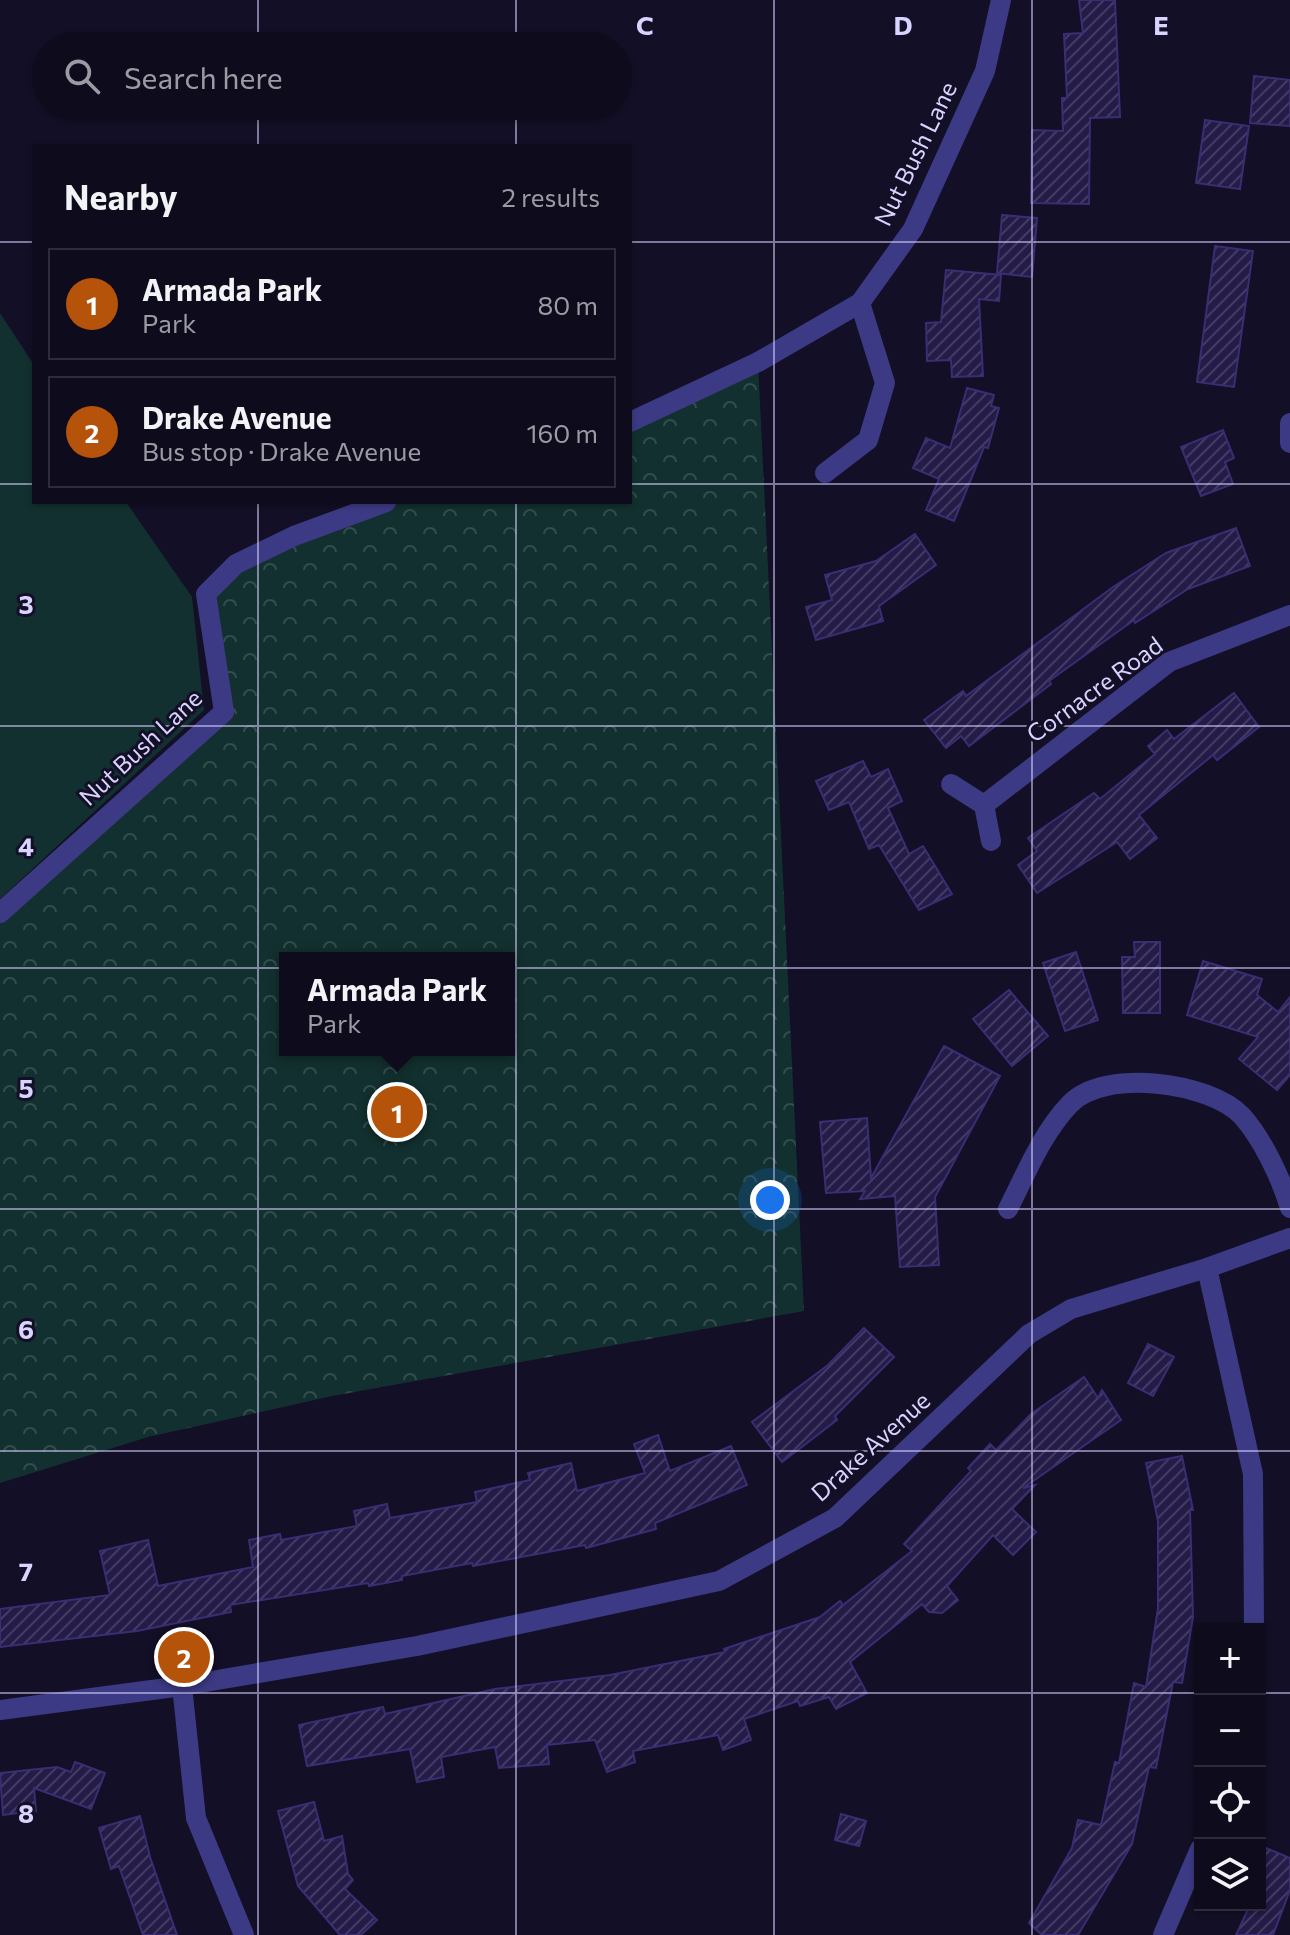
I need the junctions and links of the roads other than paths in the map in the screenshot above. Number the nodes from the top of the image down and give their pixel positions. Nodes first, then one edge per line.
1 (1001, 0) edge
2 (860, 303) junction
3 (632, 421) edge
4 (1290, 423) edge
5 (1290, 443) edge
6 (825, 473) dead end
7 (381, 504) edge
8 (1290, 615) edge
9 (951, 784) dead end
10 (984, 805) junction
11 (991, 841) dead end
12 (0, 913) edge
13 (1290, 1208) edge
14 (1008, 1209) dead end
15 (1290, 1238) edge
16 (1207, 1268) junction
17 (1254, 1623) edge
18 (182, 1686) junction
19 (0, 1710) edge
20 (1194, 1863) edge
21 (244, 1935) edge
22 (1163, 1935) edge

1 - 2 street, Nut Bush Lane
2 - 3 street, Nut Bush Lane
2 - 6 street
4 - 5 street
7 - 12 street, Nut Bush Lane
8 - 10 street, Cornacre Road
9 - 10 street
10 - 11 street
13 - 14 street
15 - 16 street, Drake Avenue
16 - 17 street
16 - 18 street, Drake Avenue
18 - 19 street, Drake Avenue
18 - 21 street
20 - 22 street

